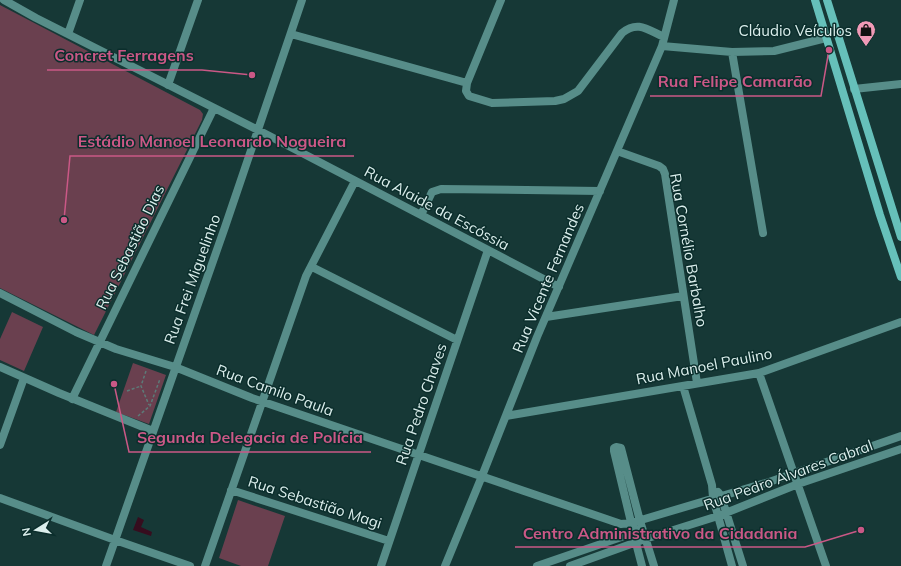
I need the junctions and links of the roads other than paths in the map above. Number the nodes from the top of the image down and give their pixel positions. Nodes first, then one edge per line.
1 (4, 0) edge
2 (80, 0) edge
3 (198, 0) edge
4 (302, 0) edge
5 (501, 0) edge
6 (674, 0) edge
7 (815, 0) edge
8 (827, 0) edge
9 (820, 20) junction
10 (68, 34) junction
11 (291, 34) junction
12 (838, 35) junction
13 (664, 37) junction
14 (826, 38) junction
15 (662, 46) junction
16 (732, 52) junction
17 (467, 83) junction
18 (901, 84) edge
19 (168, 85) junction
20 (854, 89) junction
21 (214, 108) junction
22 (853, 127) junction
23 (258, 130) junction
24 (869, 138) junction
25 (617, 152) junction
26 (356, 181) junction
27 (871, 186) junction
28 (600, 191) junction
29 (894, 213) junction
30 (421, 215) junction
31 (763, 233) dead end
32 (901, 237) edge
33 (488, 250) junction
34 (312, 267) junction
35 (901, 277) edge
36 (559, 287) junction
37 (0, 293) edge
38 (683, 296) junction
39 (546, 317) junction
40 (901, 322) edge
41 (457, 340) junction
42 (99, 342) junction
43 (0, 367) edge
44 (175, 367) junction
45 (759, 373) junction
46 (24, 378) junction
47 (697, 383) junction
48 (683, 386) junction
49 (72, 399) junction
50 (262, 402) junction
51 (506, 416) junction
52 (153, 431) junction
53 (901, 436) edge
54 (0, 445) edge
55 (901, 450) edge
56 (419, 454) junction
57 (795, 473) junction
58 (482, 476) junction
59 (798, 484) junction
60 (231, 490) junction
61 (717, 497) junction
62 (0, 498) edge
63 (727, 513) junction
64 (718, 516) junction
65 (640, 521) junction
66 (616, 522) joint
67 (631, 523) junction
68 (633, 533) junction
69 (645, 539) junction
70 (115, 540) junction
71 (389, 541) junction
72 (636, 543) junction
73 (106, 566) edge
74 (190, 566) edge
75 (205, 566) edge
76 (381, 566) edge
77 (445, 566) edge
78 (537, 566) edge
79 (570, 566) edge
80 (642, 566) edge
81 (654, 566) edge
82 (732, 566) edge
83 (742, 566) edge
84 (826, 566) edge

1 - 10 street, Rua Alaide da Escóssia
2 - 10 street
3 - 19 street
4 - 11 street, Rua Frei Miguelinho
5 - 17 street
6 - 13 street, Rua Vicente Fernandes
7 - 9 main road
8 - 12 main road
9 - 12 main road
9 - 14 main road
10 - 19 street, Rua Alaide da Escóssia
11 - 17 street
11 - 23 street, Rua Frei Miguelinho
12 - 20 main road
13 - 15 street, Rua Vicente Fernandes
13 - 17 street
14 - 16 street
14 - 22 main road
15 - 16 street
15 - 25 street, Rua Vicente Fernandes
16 - 31 street
18 - 20 street
19 - 21 street, Rua Alaide da Escóssia
20 - 24 main road
21 - 23 street, Rua Alaide da Escóssia
21 - 42 street, Rua Sebastião Dias
22 - 24 main road
22 - 27 main road
23 - 26 street, Rua Alaide da Escóssia
23 - 44 street, Rua Frei Miguelinho
24 - 29 main road
25 - 28 street, Rua Vicente Fernandes
25 - 38 street, Rua Cornélio Barbalho
26 - 30 street, Rua Alaide da Escóssia
26 - 34 street
27 - 29 main road
27 - 35 main road
28 - 30 street
28 - 36 street, Rua Vicente Fernandes
29 - 32 main road
30 - 33 street, Rua Alaide da Escóssia
33 - 36 street, Rua Alaide da Escóssia
33 - 41 street, Rua Pedro Chaves
34 - 41 street
34 - 50 street
36 - 39 street, Rua Vicente Fernandes
37 - 42 street, Rua Camilo Paula
38 - 39 street
38 - 47 street, Rua Cornélio Barbalho
39 - 51 street, Rua Vicente Fernandes
40 - 45 street, Rua Manoel Paulino
41 - 56 street, Rua Pedro Chaves
42 - 44 street, Rua Camilo Paula
42 - 49 street, Rua Sebastião Dias
43 - 46 street
44 - 50 street, Rua Camilo Paula
44 - 52 street, Rua Frei Miguelinho
45 - 47 street, Rua Manoel Paulino
45 - 57 street
46 - 49 street
46 - 54 street
47 - 48 street, Rua Manoel Paulino
48 - 51 street, Rua Manoel Paulino
48 - 61 street
49 - 52 street
50 - 56 street, Rua Camilo Paula
50 - 60 street
51 - 58 street, Rua Vicente Fernandes
52 - 70 street, Rua Frei Miguelinho
53 - 57 street, Rua Pedro Álvares Cabral
55 - 59 street, Rua Pedro Álvares Cabral
56 - 58 street, Rua Camilo Paula
56 - 71 street, Rua Pedro Chaves
57 - 59 street
57 - 61 street, Rua Pedro Álvares Cabral
58 - 66 street, Rua Camilo Paula
58 - 77 street, Rua Vicente Fernandes
59 - 63 street, Rua Pedro Álvares Cabral
59 - 84 street
60 - 71 street, Rua Sebastião Magi
60 - 75 street
61 - 63 street
61 - 64 street
61 - 65 street, Rua Pedro Álvares Cabral
62 - 70 street
63 - 64 street, Rua Pedro Álvares Cabral
63 - 83 street
64 - 69 street, Rua Pedro Álvares Cabral
64 - 82 street
65 - 67 street, Rua Pedro Álvares Cabral
65 - 67 street
65 - 68 street
65 - 69 street
66 - 67 street, Rua Pedro Álvares Cabral
67 - 68 street
68 - 72 street
68 - 78 street
69 - 72 street, Rua Pedro Álvares Cabral
69 - 81 street
70 - 73 street, Rua Frei Miguelinho
70 - 74 street
71 - 76 street, Rua Pedro Chaves
72 - 79 street, Rua Pedro Álvares Cabral
72 - 80 street

